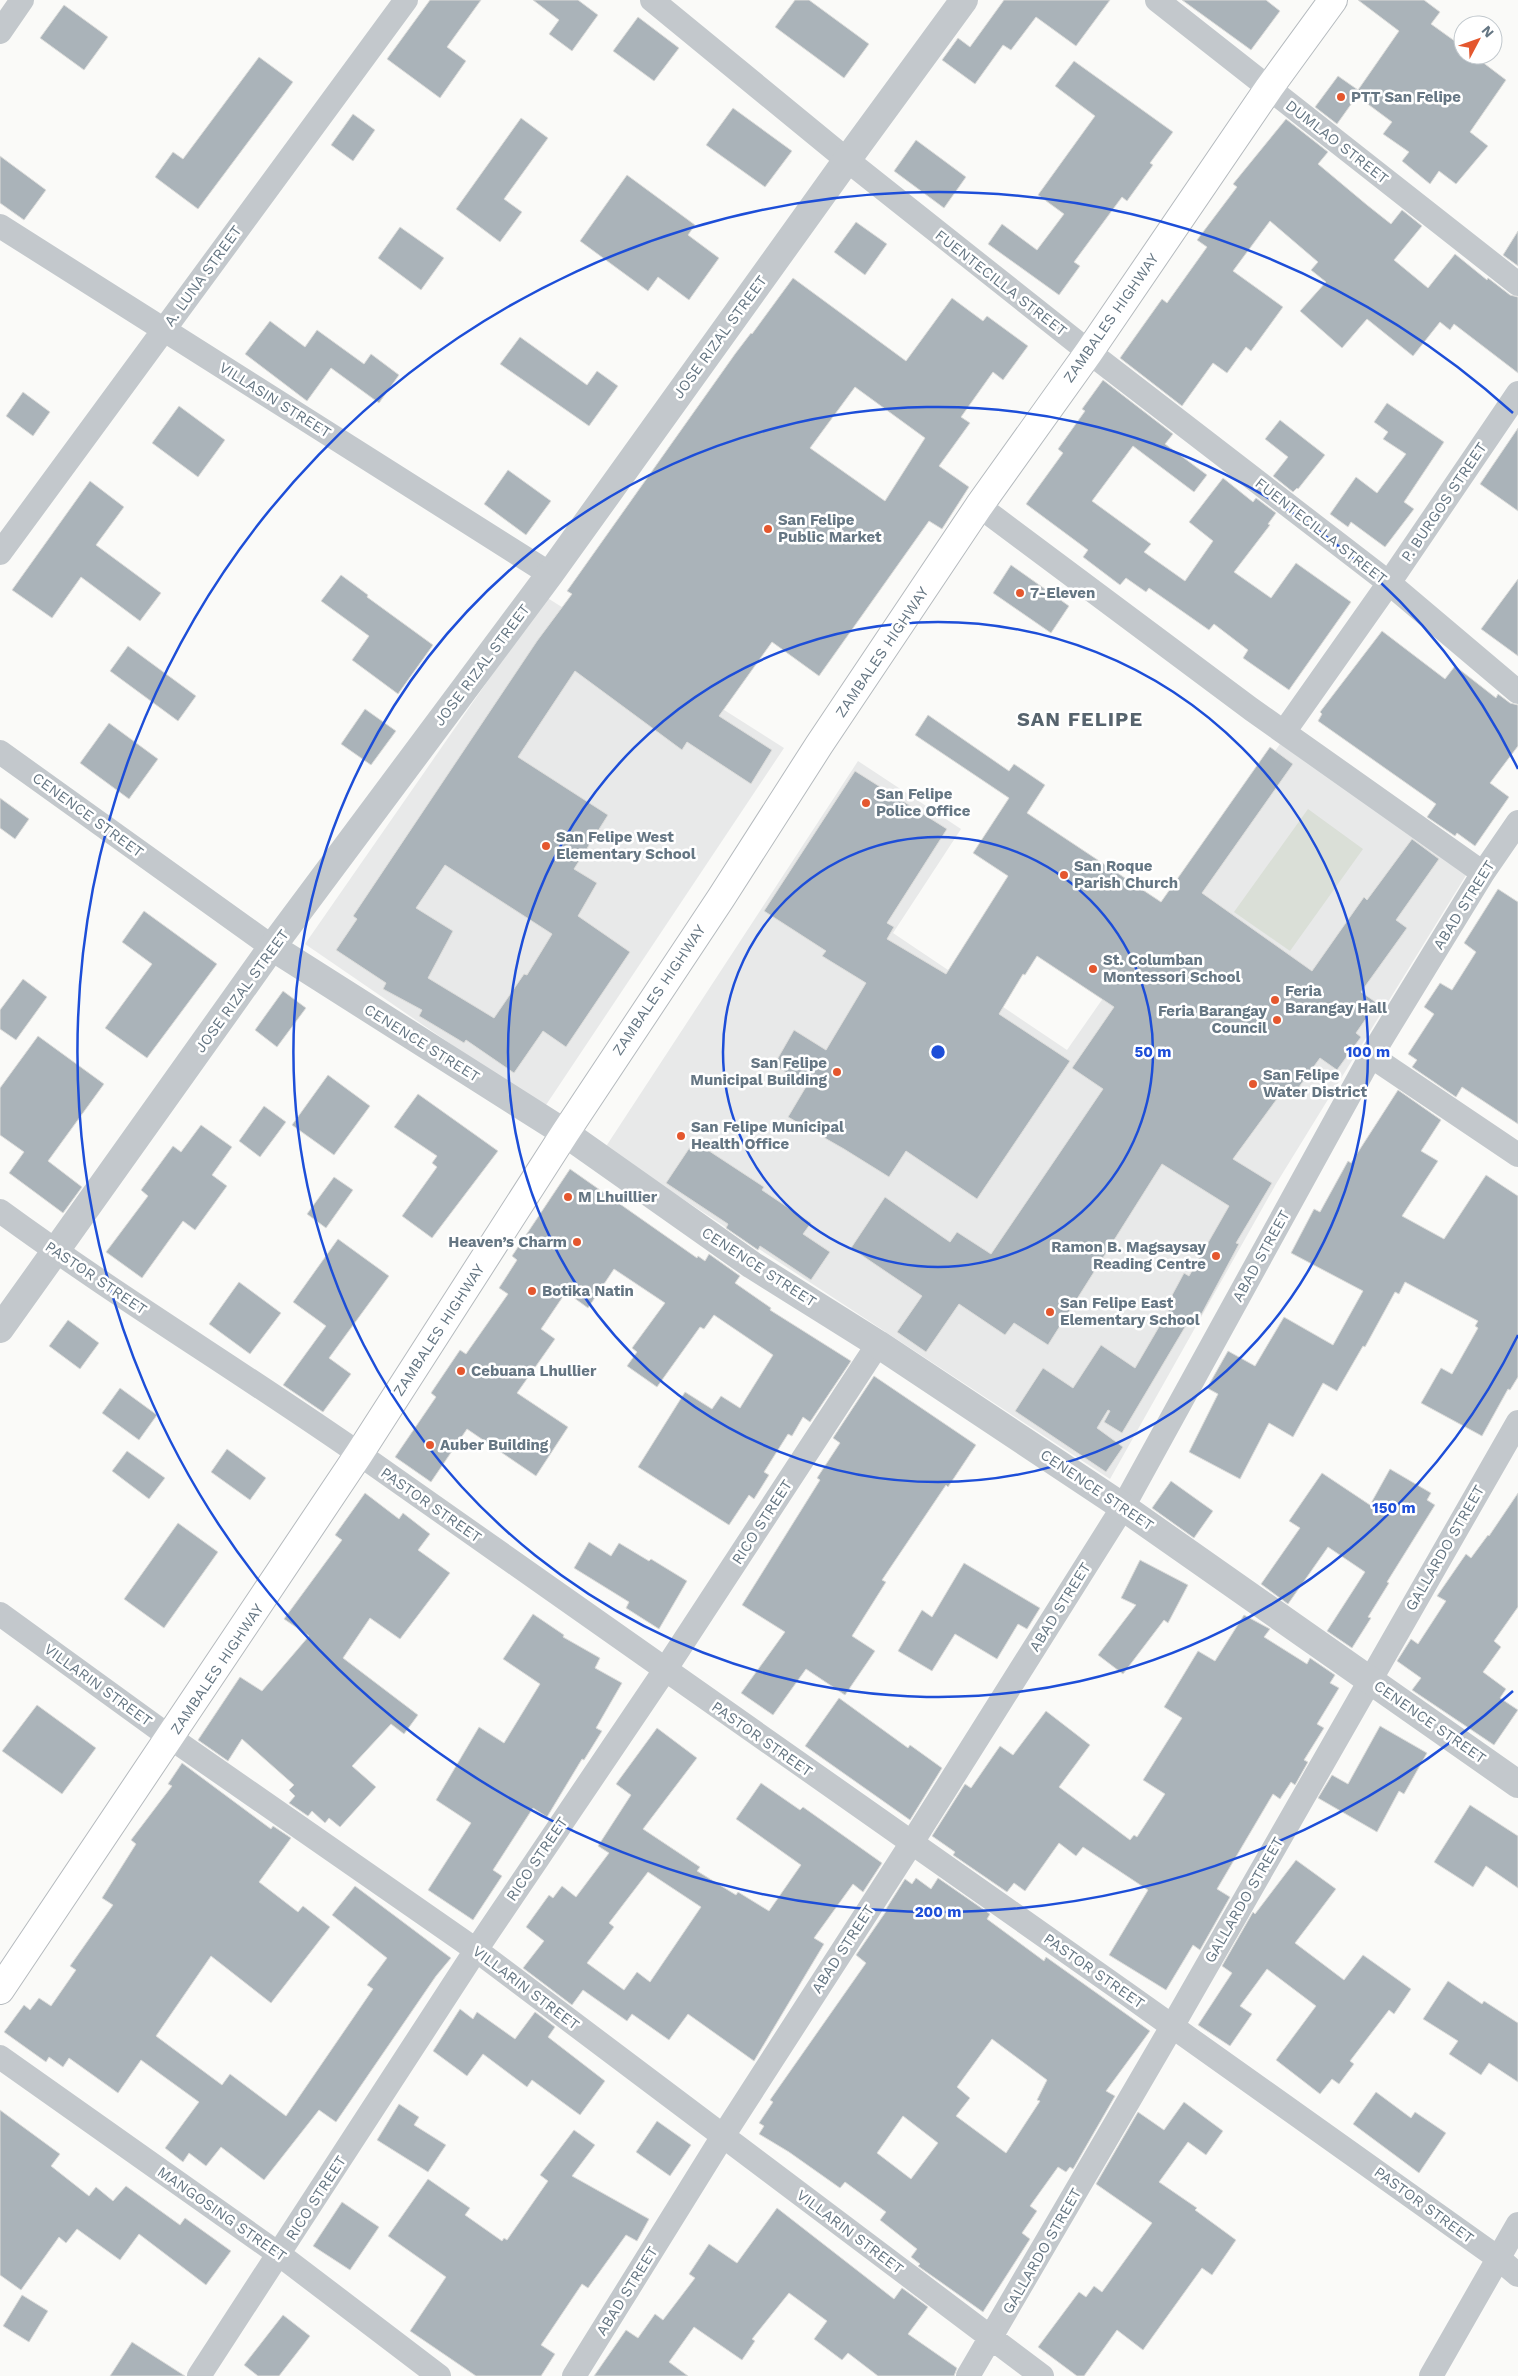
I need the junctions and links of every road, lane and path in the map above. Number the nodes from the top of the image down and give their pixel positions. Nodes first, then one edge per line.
1 (22, 0) edge
2 (406, 0) edge
3 (652, 0) edge
4 (964, 0) edge
5 (1157, 0) edge
6 (1333, 0) edge
7 (0, 32) edge
8 (1268, 88) junction
9 (847, 160) junction
10 (0, 226) edge
11 (1518, 284) edge
12 (163, 330) junction
13 (1089, 352) junction
14 (1518, 393) edge
15 (979, 506) junction
16 (0, 553) edge
17 (550, 574) junction
18 (1389, 583) junction
19 (1518, 692) edge
20 (1284, 732) junction
21 (0, 752) edge
22 (1518, 822) edge
23 (1484, 873) junction
24 (272, 947) junction
25 (1371, 1056) junction
26 (564, 1133) junction
27 (1518, 1155) edge
28 (0, 1211) edge
29 (56, 1252) junction
30 (0, 1329) edge
31 (878, 1344) junction
32 (1518, 1422) edge
33 (359, 1454) junction
34 (1123, 1507) junction
35 (0, 1614) edge
36 (665, 1670) junction
37 (1369, 1680) junction
38 (170, 1738) junction
39 (1518, 1784) edge
40 (911, 1844) junction
41 (476, 1950) junction
42 (0, 1990) edge
43 (1173, 2025) junction
44 (0, 2057) edge
45 (722, 2136) junction
46 (1518, 2224) edge
47 (280, 2255) junction
48 (1498, 2258) junction
49 (1518, 2275) edge
50 (991, 2338) junction
51 (199, 2376) edge
52 (440, 2376) edge
53 (574, 2376) edge
54 (968, 2376) edge
55 (1042, 2376) edge
56 (1431, 2376) edge

1 - 7 street
2 - 12 street, A. LUNA STREET
3 - 9 street, FUENTECILLA STREET
4 - 9 street, JOSE RIZAL STREET
5 - 8 street, DUMLAO STREET
6 - 8 main road, ZAMBALES HIGHWAY
8 - 11 street, DUMLAO STREET
8 - 13 main road, ZAMBALES HIGHWAY
9 - 13 street, FUENTECILLA STREET
9 - 17 street, JOSE RIZAL STREET
10 - 12 street, VILLASIN STREET
12 - 16 street, A. LUNA STREET
12 - 17 street, VILLASIN STREET
13 - 15 main road, ZAMBALES HIGHWAY
13 - 18 street, FUENTECILLA STREET
14 - 18 street, P. BURGOS STREET
15 - 20 street
15 - 26 main road, ZAMBALES HIGHWAY
17 - 24 street, JOSE RIZAL STREET
18 - 19 street, FUENTECILLA STREET
18 - 20 street, P. BURGOS STREET
20 - 23 street
21 - 24 street, CENENCE STREET
22 - 23 street, ABAD STREET
23 - 25 street, ABAD STREET
24 - 26 street, CENENCE STREET
24 - 29 street, JOSE RIZAL STREET
25 - 27 street
25 - 34 street, ABAD STREET
26 - 31 street, CENENCE STREET
26 - 33 main road, ZAMBALES HIGHWAY
28 - 29 street, PASTOR STREET
29 - 30 street, JOSE RIZAL STREET
29 - 33 street, PASTOR STREET
31 - 34 street, CENENCE STREET
31 - 36 street, RICO STREET
32 - 37 street, GALLARDO STREET
33 - 36 street, PASTOR STREET
33 - 38 main road, ZAMBALES HIGHWAY
34 - 37 street, CENENCE STREET
34 - 40 street, ABAD STREET
35 - 38 street, VILLARIN STREET
36 - 40 street, PASTOR STREET
36 - 41 street, RICO STREET
37 - 39 street, CENENCE STREET
37 - 43 street, GALLARDO STREET
38 - 41 street, VILLARIN STREET
38 - 42 main road, ZAMBALES HIGHWAY
40 - 43 street, PASTOR STREET
40 - 45 street, ABAD STREET
41 - 45 street, VILLARIN STREET
41 - 47 street, RICO STREET
43 - 48 street, PASTOR STREET
43 - 50 street, GALLARDO STREET
44 - 47 street, MANGOSING STREET
45 - 50 street, VILLARIN STREET
45 - 53 street, ABAD STREET
46 - 48 street
47 - 51 street, RICO STREET
47 - 52 street, MANGOSING STREET
48 - 49 street, PASTOR STREET
48 - 56 street
50 - 54 street, GALLARDO STREET
50 - 55 street, VILLARIN STREET

